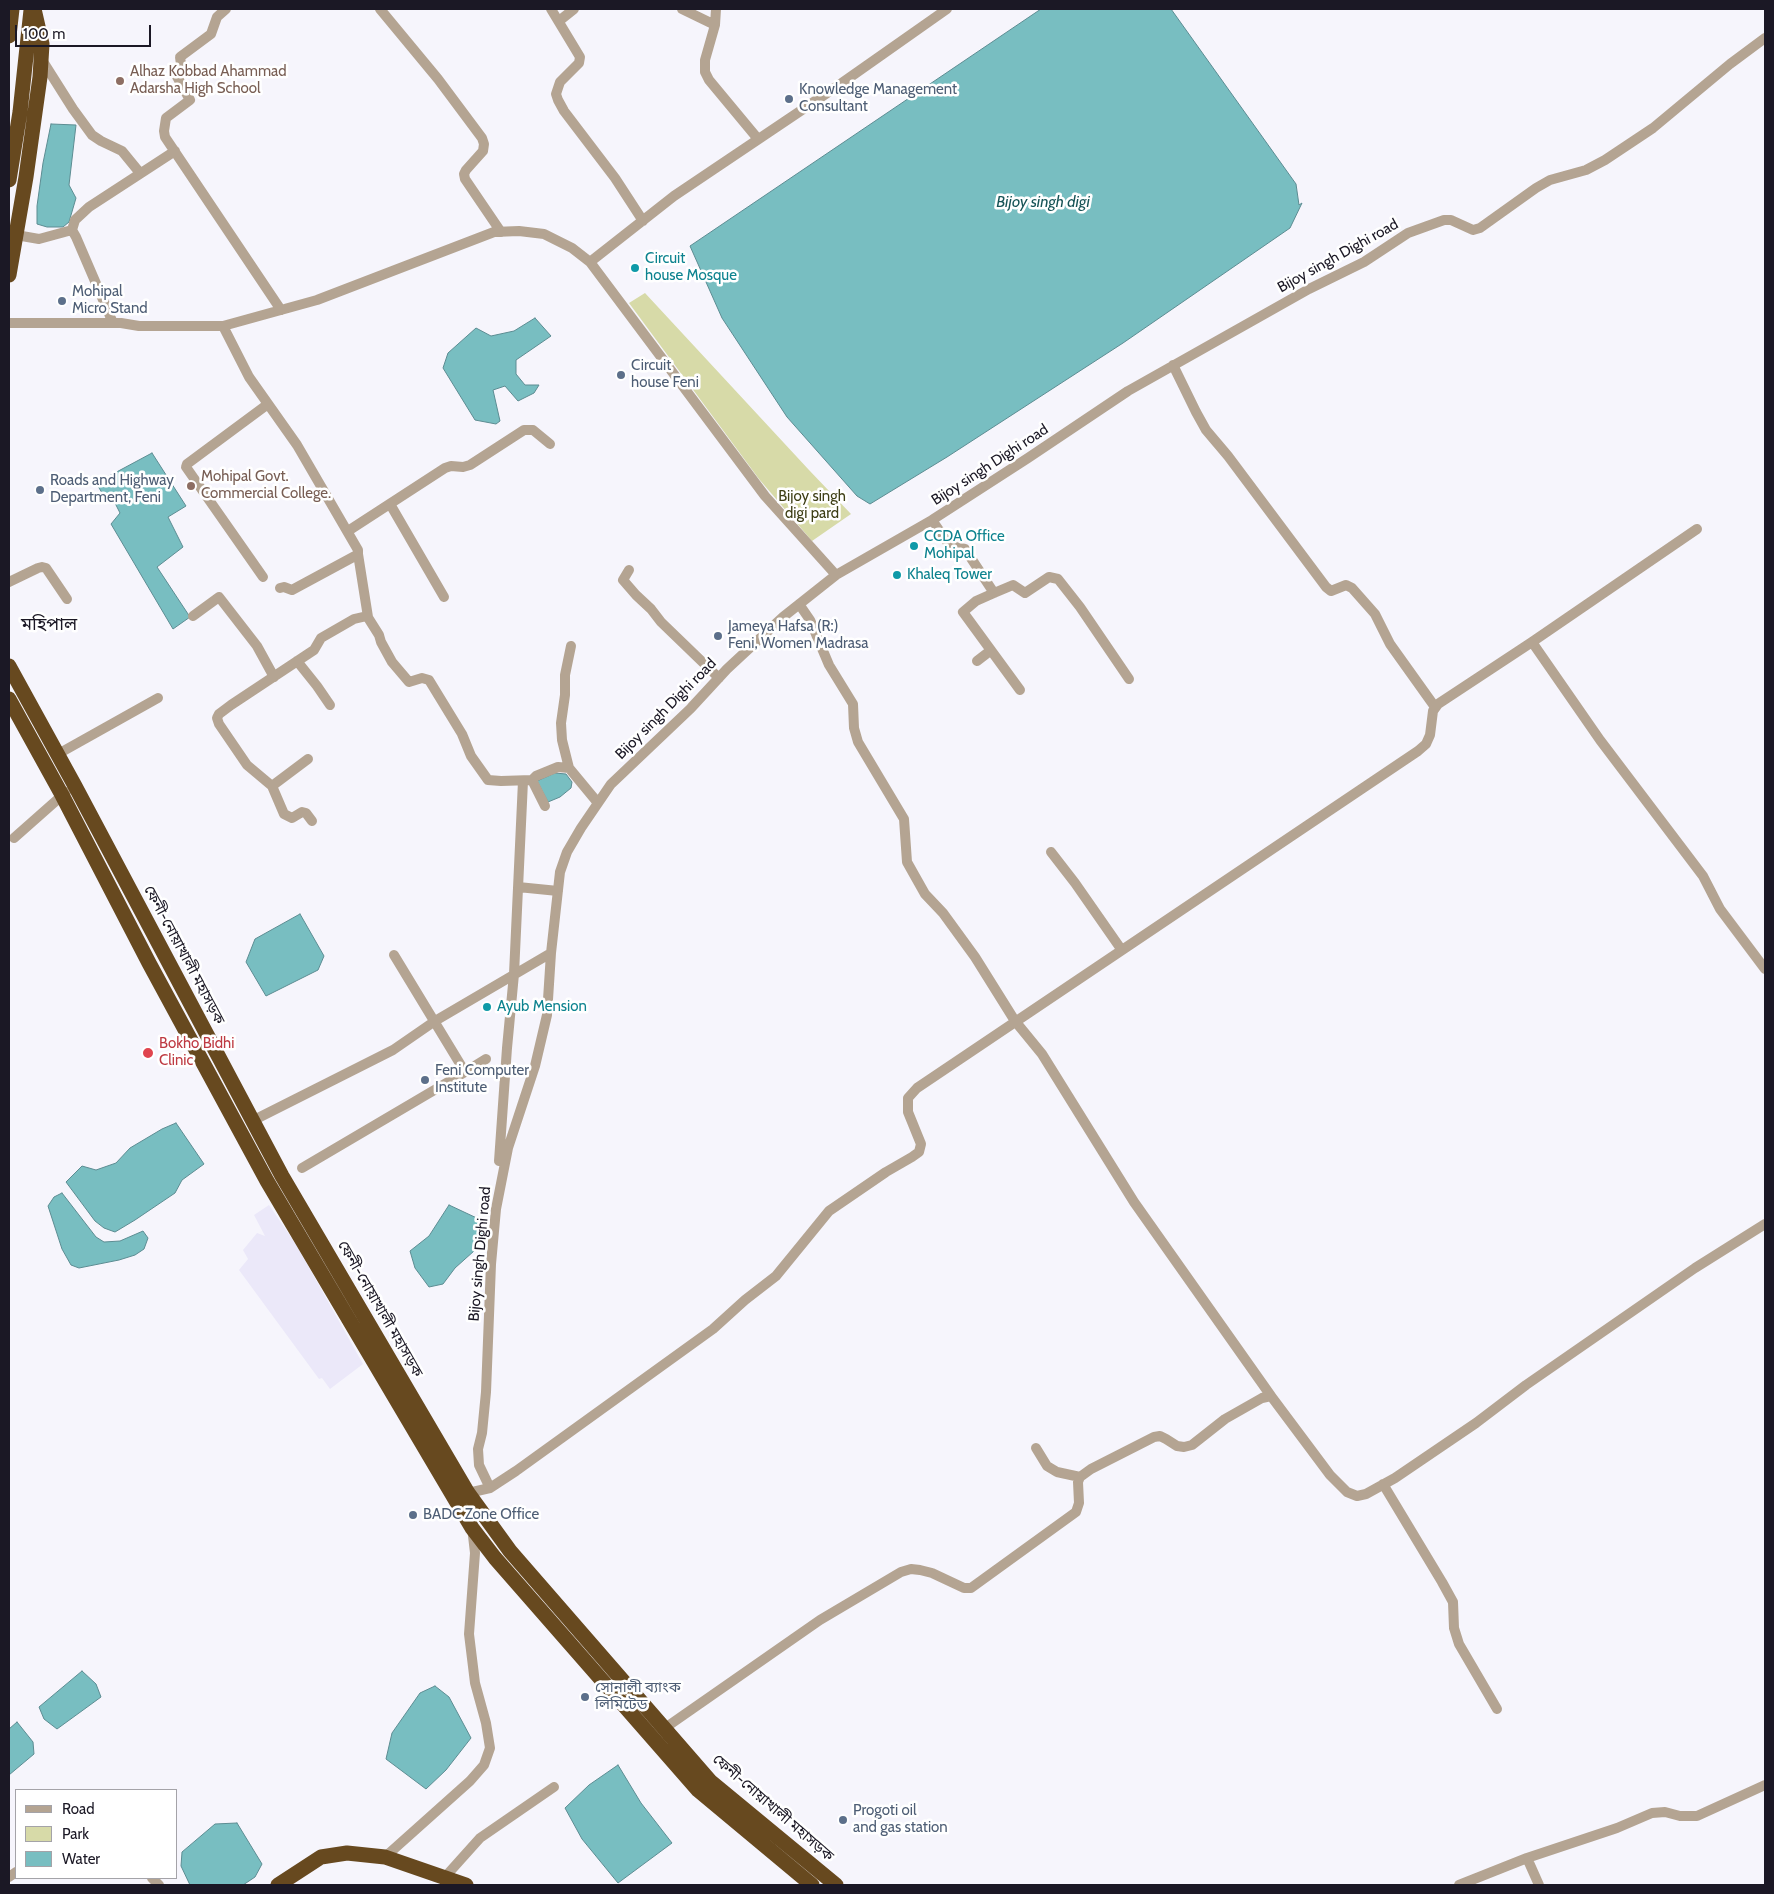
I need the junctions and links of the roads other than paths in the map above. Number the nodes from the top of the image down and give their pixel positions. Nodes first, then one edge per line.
1 (12, 9) edge
2 (32, 9) edge
3 (226, 9) edge
4 (380, 9) edge
5 (551, 9) edge
6 (574, 9) edge
7 (682, 9) edge
8 (716, 9) edge
9 (947, 9) edge
10 (559, 21) junction
11 (715, 25) junction
12 (9, 36) edge
13 (1765, 38) edge
14 (41, 59) junction
15 (758, 140) junction
16 (175, 151) junction
17 (140, 174) junction
18 (9, 180) edge
19 (643, 221) junction
20 (72, 230) junction
21 (501, 232) junction
22 (16, 235) junction
23 (590, 262) junction
24 (9, 275) edge
25 (280, 310) junction
26 (9, 323) edge
27 (113, 323) junction
28 (223, 326) junction
29 (1173, 365) junction
30 (268, 404) junction
31 (550, 444) dead end
32 (390, 504) junction
33 (932, 520) junction
34 (1697, 528) dead end
35 (348, 531) junction
36 (358, 554) junction
37 (629, 570) dead end
38 (836, 575) junction
39 (264, 577) dead end
40 (9, 582) edge
41 (280, 588) dead end
42 (994, 593) junction
43 (444, 597) dead end
44 (67, 599) dead end
45 (799, 604) junction
46 (193, 616) dead end
47 (368, 617) junction
48 (1532, 642) junction
49 (571, 646) dead end
50 (990, 651) junction
51 (297, 661) junction
52 (977, 661) dead end
53 (9, 666) edge
54 (274, 677) junction
55 (719, 678) junction
56 (1129, 679) dead end
57 (1020, 690) dead end
58 (9, 698) edge
59 (158, 698) dead end
60 (330, 705) dead end
61 (1435, 707) junction
62 (58, 754) junction
63 (308, 759) dead end
64 (569, 768) junction
65 (527, 780) junction
66 (75, 786) junction
67 (272, 786) junction
68 (62, 794) junction
69 (598, 803) junction
70 (545, 806) dead end
71 (312, 821) dead end
72 (14, 838) dead end
73 (1052, 852) dead end
74 (518, 887) junction
75 (558, 891) junction
76 (1121, 949) junction
77 (550, 952) junction
78 (394, 956) dead end
79 (1765, 969) edge
80 (514, 974) junction
81 (1015, 1021) junction
82 (435, 1022) junction
83 (486, 1059) dead end
84 (465, 1072) junction
85 (252, 1121) junction
86 (302, 1168) dead end
87 (496, 1178) dead end
88 (1765, 1224) edge
89 (1271, 1396) junction
90 (1036, 1448) dead end
91 (1080, 1476) junction
92 (1383, 1484) junction
93 (490, 1488) junction
94 (468, 1493) junction
95 (472, 1528) junction
96 (1497, 1709) dead end
97 (665, 1728) junction
98 (1765, 1785) edge
99 (554, 1787) dead end
100 (385, 1857) junction
101 (1527, 1858) junction
102 (444, 1877) junction
103 (278, 1885) edge
104 (466, 1885) edge
105 (812, 1885) edge
106 (836, 1885) edge
107 (1460, 1885) edge
108 (1539, 1885) edge

1 - 12 highway
2 - 14 highway
2 - 18 highway
3 - 16 street
4 - 21 street
5 - 10 street
6 - 10 street
7 - 11 street
8 - 11 street
9 - 15 street
10 - 19 street
11 - 15 street
13 - 29 street, Bijoy singh Dighi road
14 - 17 street
14 - 22 highway
15 - 19 street
16 - 17 street
16 - 25 street
17 - 20 street
19 - 23 street
20 - 22 street
20 - 27 street
21 - 23 street
21 - 25 street
22 - 24 highway
23 - 38 street
25 - 28 street
26 - 27 street
27 - 28 street
28 - 30 street
29 - 33 street, Bijoy singh Dighi road
29 - 61 street
30 - 35 street
30 - 39 street
31 - 32 street
32 - 35 street
32 - 43 street
33 - 38 street, Bijoy singh Dighi road
33 - 42 street
34 - 48 street
35 - 36 street
36 - 41 street
36 - 47 street
37 - 55 street
38 - 45 street, Bijoy singh Dighi road
40 - 44 street
42 - 50 street
42 - 56 street
45 - 55 street, Bijoy singh Dighi road
45 - 81 street
46 - 54 street
47 - 51 street
47 - 65 street
48 - 61 street
48 - 79 street
49 - 64 street
50 - 52 street
50 - 57 street
51 - 54 street
51 - 60 street
53 - 62 highway, ফেনী-নোয়াখালী মহাসড়ক
54 - 67 street
55 - 69 street, Bijoy singh Dighi road
58 - 68 highway
59 - 62 street
61 - 76 street
62 - 66 highway, ফেনী-নোয়াখালী মহাসড়ক
63 - 67 street
64 - 65 street
64 - 69 street
65 - 70 street
65 - 74 street
66 - 68 street
66 - 85 highway, ফেনী-নোয়াখালী মহাসড়ক
67 - 71 street
68 - 72 street
68 - 95 highway
69 - 75 street, Bijoy singh Dighi road
73 - 76 street
74 - 75 street
74 - 80 street
75 - 77 street, Bijoy singh Dighi road
76 - 81 street
77 - 80 street
77 - 93 street, Bijoy singh Dighi road
78 - 82 street
80 - 82 street
80 - 87 street
81 - 89 street
81 - 93 street
82 - 84 street
82 - 85 street
83 - 84 street
84 - 86 street
85 - 94 highway, ফেনী-নোয়াখালী মহাসড়ক
88 - 92 street
89 - 91 street
89 - 92 street
90 - 91 street
91 - 97 street
92 - 96 street
93 - 94 street
94 - 95 street
94 - 97 highway, ফেনী-নোয়াখালী মহাসড়ক
95 - 100 street
95 - 105 highway
97 - 106 highway, ফেনী-নোয়াখালী মহাসড়ক
98 - 101 street
99 - 102 street
100 - 102 highway
100 - 103 highway
101 - 107 street
101 - 108 street
102 - 104 highway

